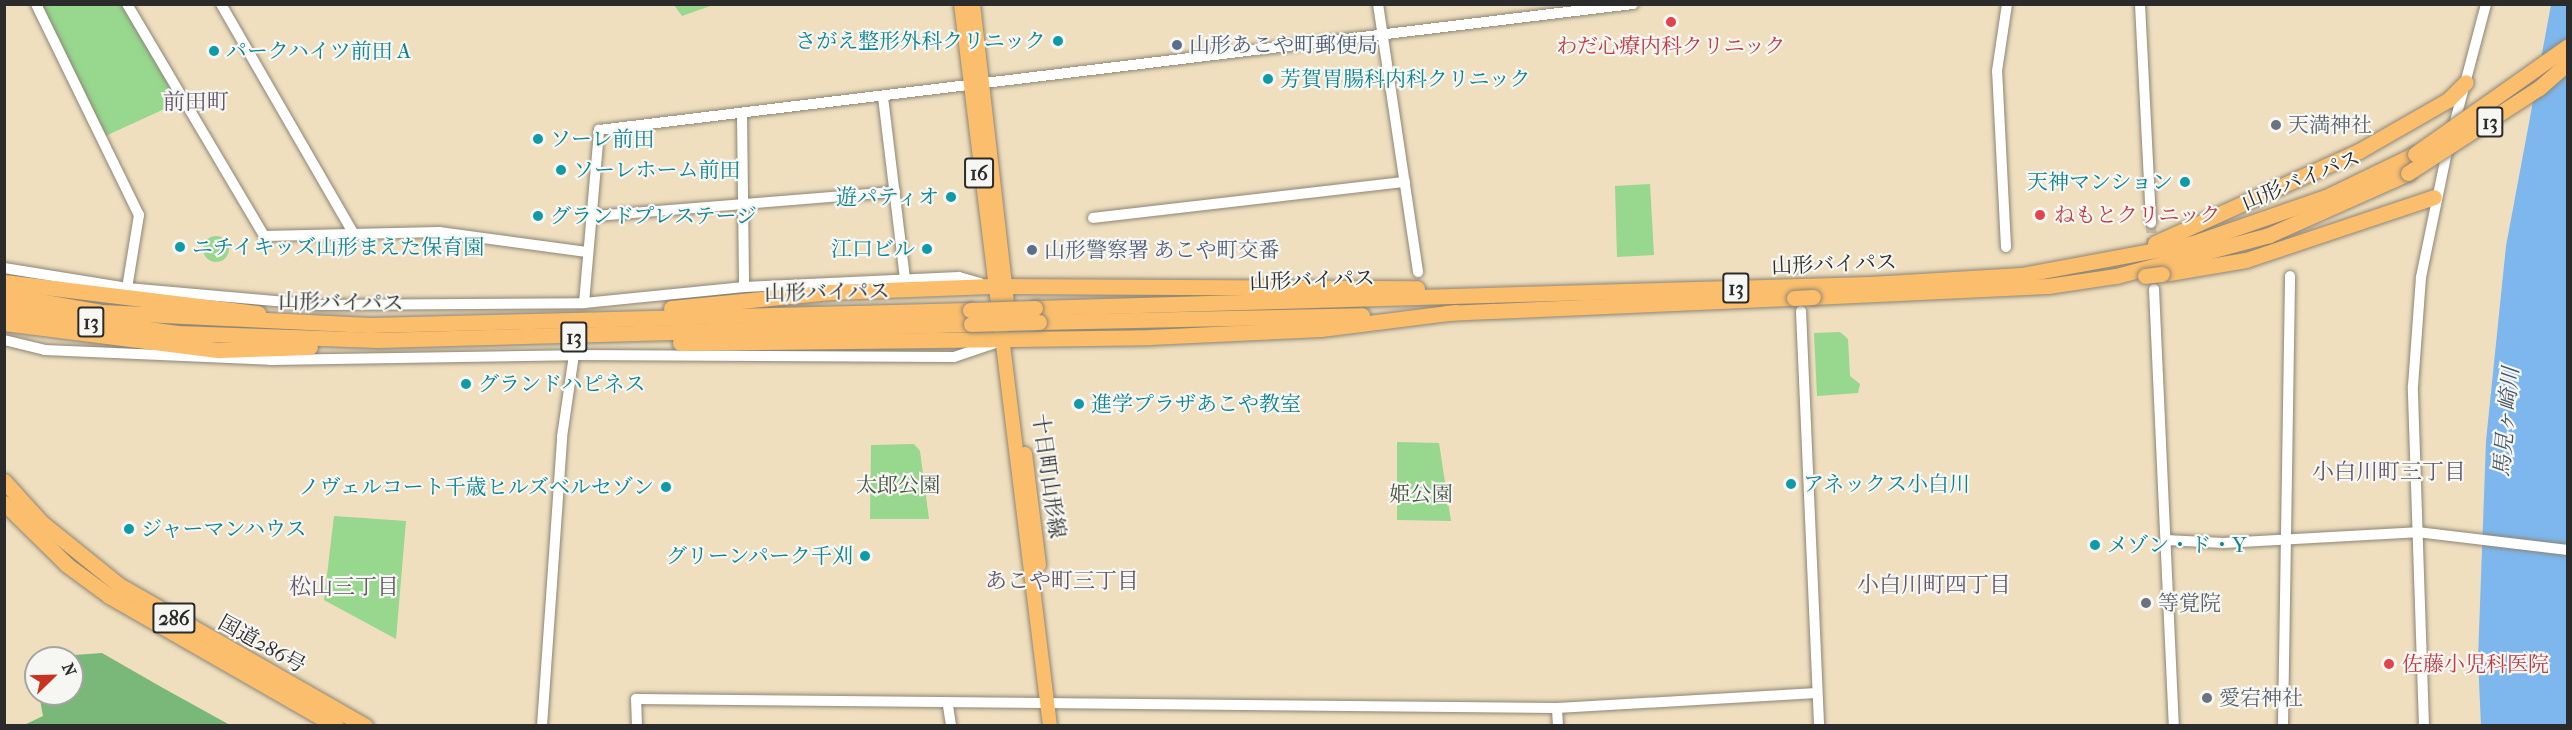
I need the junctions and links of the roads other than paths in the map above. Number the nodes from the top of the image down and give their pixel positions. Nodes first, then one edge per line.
1 (36, 4) edge
2 (127, 4) edge
3 (221, 4) edge
4 (961, 4) edge
5 (974, 4) edge
6 (1378, 4) edge
7 (1633, 4) edge
8 (2007, 4) edge
9 (2140, 4) edge
10 (2486, 4) edge
11 (1383, 35) junction
12 (2568, 46) edge
13 (2568, 63) edge
14 (976, 82) junction
15 (2466, 82) junction
16 (883, 97) junction
17 (742, 115) junction
18 (1405, 182) junction
19 (894, 192) junction
20 (2434, 196) junction
21 (744, 205) junction
22 (594, 216) junction
23 (1093, 218) dead end
24 (2151, 223) tunnel mouth
25 (353, 233) junction
26 (2006, 247) dead end
27 (587, 252) junction
28 (2113, 259) junction
29 (4, 268) edge
30 (1418, 272) dead end
31 (2290, 276) dead end
32 (905, 280) junction
33 (4, 282) edge
34 (2149, 283) junction
35 (998, 286) junction
36 (2048, 286) junction
37 (744, 287) junction
38 (127, 288) junction
39 (1562, 294) junction
40 (4, 295) edge
41 (584, 303) junction
42 (1797, 305) junction
43 (4, 309) edge
44 (1456, 312) junction
45 (1037, 315) junction
46 (624, 316) junction
47 (970, 317) junction
48 (4, 323) edge
49 (370, 325) junction
50 (618, 336) junction
51 (4, 340) edge
52 (378, 340) junction
53 (1006, 340) junction
54 (574, 355) junction
55 (4, 481) edge
56 (4, 503) edge
57 (2417, 532) junction
58 (2166, 540) junction
59 (2285, 540) junction
60 (2568, 550) edge
61 (1817, 693) junction
62 (948, 706) junction
63 (1052, 707) junction
64 (1557, 708) junction
65 (336, 726) edge
66 (365, 726) edge
67 (542, 726) edge
68 (637, 726) edge
69 (951, 726) edge
70 (1050, 726) edge
71 (1058, 726) edge
72 (1558, 726) edge
73 (1819, 726) edge
74 (2174, 726) edge
75 (2283, 726) edge
76 (2424, 726) edge

1 - 38 street
2 - 25 street
3 - 25 street
4 - 14 main road, 16
5 - 14 main road, 16
6 - 11 street
7 - 11 street
8 - 26 street
9 - 24 street
10 - 15 street
11 - 14 street
11 - 18 street
12 - 28 highway, 山形バイパス / 13, bridge
13 - 36 highway, 山形バイパス / 13, bridge
14 - 16 street
14 - 35 main road, 16
15 - 20 street
15 - 28 highway
16 - 17 street
16 - 19 street
17 - 21 street
17 - 22 street
18 - 23 street
18 - 30 street
19 - 21 street
19 - 32 street
20 - 34 highway, bridge
20 - 57 street
21 - 22 street
21 - 37 street
22 - 27 street
25 - 27 street
27 - 41 street
28 - 39 highway, 山形バイパス / 13
29 - 38 street
31 - 59 street
32 - 35 street
32 - 37 street
33 - 49 highway
34 - 36 highway
34 - 58 street
35 - 39 highway
35 - 46 highway
35 - 53 main road, 16
36 - 42 highway, 山形バイパス / 13, bridge
37 - 41 street
38 - 41 street
39 - 45 highway, 山形バイパス / 13
40 - 49 highway, 山形バイパス / 13
42 - 44 highway, 山形バイパス / 13
42 - 61 street
43 - 52 highway, 山形バイパス / 13
44 - 45 highway, 山形バイパス / 13
44 - 53 highway
45 - 47 highway, 山形バイパス / 13, bridge
46 - 47 highway, 山形バイパス / 13
46 - 49 highway, 山形バイパス / 13
47 - 50 highway, 山形バイパス / 13
48 - 52 highway
50 - 52 highway, 山形バイパス / 13
50 - 53 highway
51 - 54 street
53 - 54 street
53 - 63 main road, 十日町山形線
54 - 67 street
55 - 66 highway, 国道286号 / 286
56 - 65 highway, 国道286号 / 286
57 - 59 street
57 - 60 street
57 - 76 street
58 - 59 street
58 - 74 street
59 - 75 street
61 - 64 street
61 - 73 street
62 - 63 street
62 - 68 street
62 - 69 street
63 - 64 street
63 - 70 main road, 十日町山形線
63 - 71 main road, 十日町山形線
64 - 72 street

